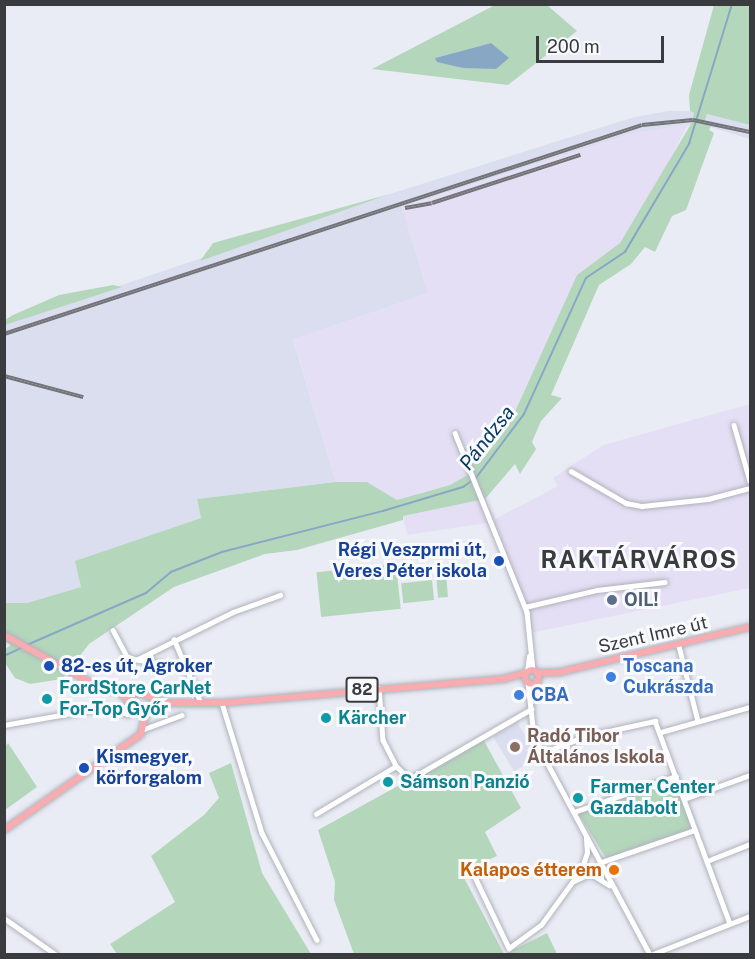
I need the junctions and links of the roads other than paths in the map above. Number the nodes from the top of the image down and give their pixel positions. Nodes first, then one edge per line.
1 (734, 425) dead end
2 (454, 434) dead end
3 (571, 471) dead end
4 (750, 481) edge
5 (750, 488) edge
6 (665, 582) dead end
7 (280, 595) dead end
8 (525, 607) junction
9 (750, 627) edge
10 (113, 630) dead end
11 (4, 635) edge
12 (174, 639) junction
13 (679, 646) junction
14 (138, 659) junction
15 (186, 668) junction
16 (533, 675) junction
17 (503, 679) junction
18 (527, 682) junction
19 (100, 688) junction
20 (379, 688) junction
21 (136, 695) junction
22 (147, 698) junction
23 (175, 703) junction
24 (201, 703) junction
25 (222, 703) junction
26 (750, 706) edge
27 (135, 708) junction
28 (148, 708) junction
29 (531, 709) junction
30 (182, 715) dead end
31 (698, 721) junction
32 (4, 725) edge
33 (144, 729) junction
34 (660, 732) junction
35 (542, 753) junction
36 (396, 766) junction
37 (750, 775) edge
38 (676, 776) junction
39 (684, 799) junction
40 (573, 812) junction
41 (316, 814) dead end
42 (4, 830) edge
43 (695, 830) junction
44 (585, 832) junction
45 (750, 844) edge
46 (601, 861) junction
47 (707, 861) junction
48 (585, 862) junction
49 (592, 874) junction
50 (475, 877) dead end
51 (566, 886) junction
52 (619, 894) junction
53 (750, 916) edge
54 (4, 918) edge
55 (730, 924) junction
56 (316, 940) dead end
57 (55, 954) edge
58 (652, 954) edge

1 - 4 street
2 - 8 street
3 - 5 street
6 - 8 street
7 - 12 street
8 - 16 street
9 - 13 main road, Szent Imre út / 82
10 - 14 street
11 - 19 main road, 82
12 - 14 street
12 - 15 street
13 - 16 main road, Szent Imre út / 82
13 - 31 street
14 - 15 street
15 - 24 street
16 - 17 main road, Szent Imre út / 82
16 - 18 main road
16 - 18 main road, 82
16 - 29 street
17 - 18 main road, Szent Imre út / 82
17 - 20 main road, Szent Imre út / 82
18 - 29 street
19 - 21 main road, 82
19 - 27 main road, 82
20 - 25 main road, Szent Imre út / 82
20 - 36 street
21 - 22 main road, 82
21 - 27 main road
22 - 23 main road, Szent Imre út / 82
22 - 28 main road
23 - 24 main road, Szent Imre út / 82
23 - 28 main road, Szent Imre út / 82
24 - 25 main road, Szent Imre út / 82
25 - 56 street
26 - 31 street
27 - 28 main road, 82
27 - 32 street
27 - 33 main road
28 - 33 main road
29 - 35 street
29 - 36 street
30 - 33 street
31 - 34 street
33 - 42 main road
34 - 35 street
34 - 38 street
35 - 40 street
36 - 41 street
37 - 39 street
38 - 39 street
38 - 40 street
39 - 43 street
40 - 44 street
43 - 46 street
43 - 47 street
44 - 46 street
44 - 48 street
45 - 47 street
46 - 48 street
46 - 49 street
46 - 52 street
47 - 55 street
48 - 49 street
48 - 51 street
49 - 51 street
49 - 52 street
50 - 51 street
52 - 58 street
53 - 55 street
54 - 57 street
55 - 58 street

